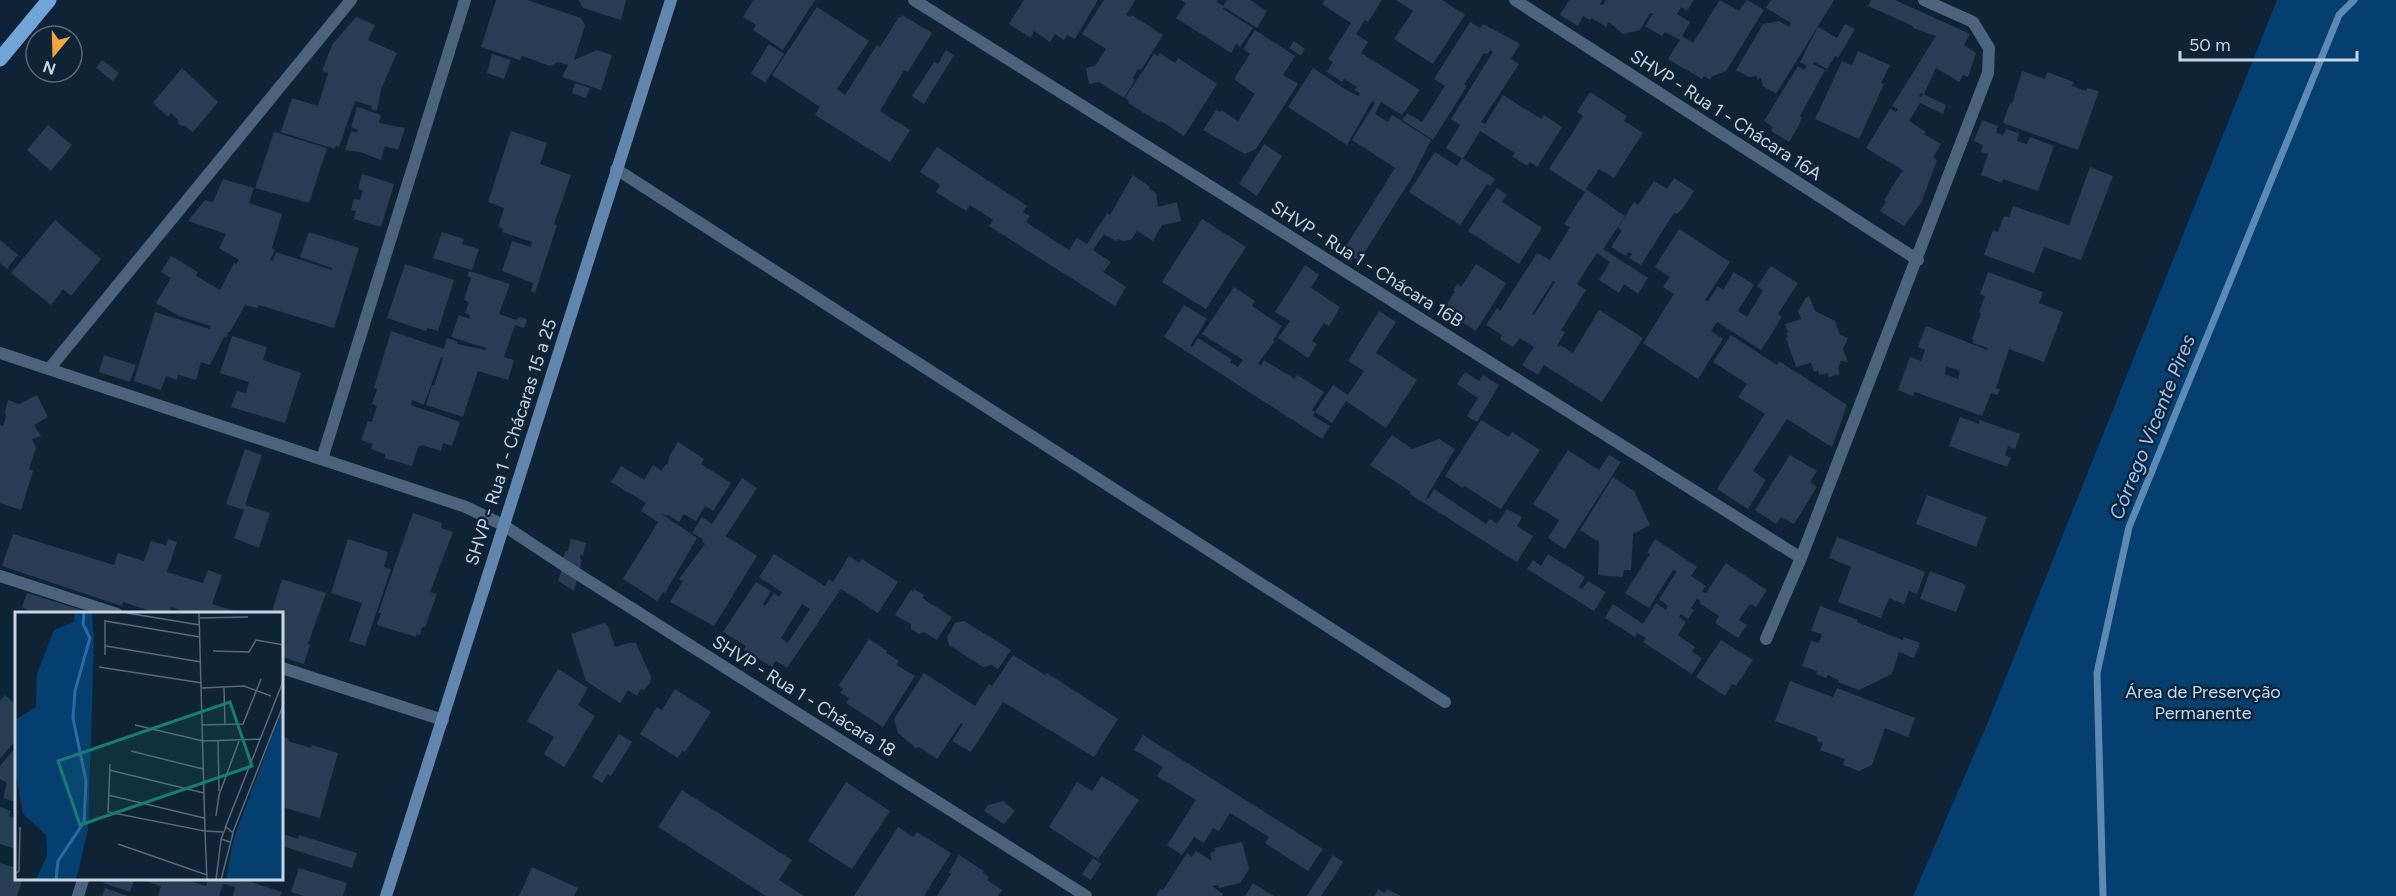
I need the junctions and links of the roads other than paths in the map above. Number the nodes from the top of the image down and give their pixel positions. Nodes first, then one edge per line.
1 (50, 0) edge
2 (351, 0) edge
3 (465, 0) edge
4 (671, 0) edge
5 (914, 0) edge
6 (1515, 0) edge
7 (1924, 0) edge
8 (0, 59) edge
9 (616, 169) junction
10 (1918, 260) junction
11 (0, 353) edge
12 (49, 369) junction
13 (322, 459) junction
14 (503, 525) junction
15 (1801, 558) junction
16 (0, 576) edge
17 (111, 612) edge
18 (1766, 639) dead end
19 (284, 669) edge
20 (1445, 702) dead end
21 (443, 720) junction
22 (82, 881) edge
23 (78, 896) edge
24 (386, 896) edge
25 (1086, 896) edge

1 - 8 main road
2 - 12 street
3 - 13 street
4 - 9 street, SHVP - Rua 1 - Chácaras 15 a 25
5 - 15 street, SHVP - Rua 1 - Chácara 16B
6 - 10 street, SHVP - Rua 1 - Chácara 16A
7 - 10 street
9 - 14 street, SHVP - Rua 1 - Chácaras 15 a 25
9 - 20 street
10 - 15 street
11 - 12 street, SHVP - Rua 1 - Chácara 18
12 - 13 street, SHVP - Rua 1 - Chácara 18
13 - 14 street, SHVP - Rua 1 - Chácara 18
14 - 21 street, SHVP - Rua 1 - Chácaras 15 a 25
14 - 25 street, SHVP - Rua 1 - Chácara 18
15 - 18 street
16 - 17 street
19 - 21 street
21 - 24 street, SHVP - Rua 1 - Chácaras 15 a 25
22 - 23 street

